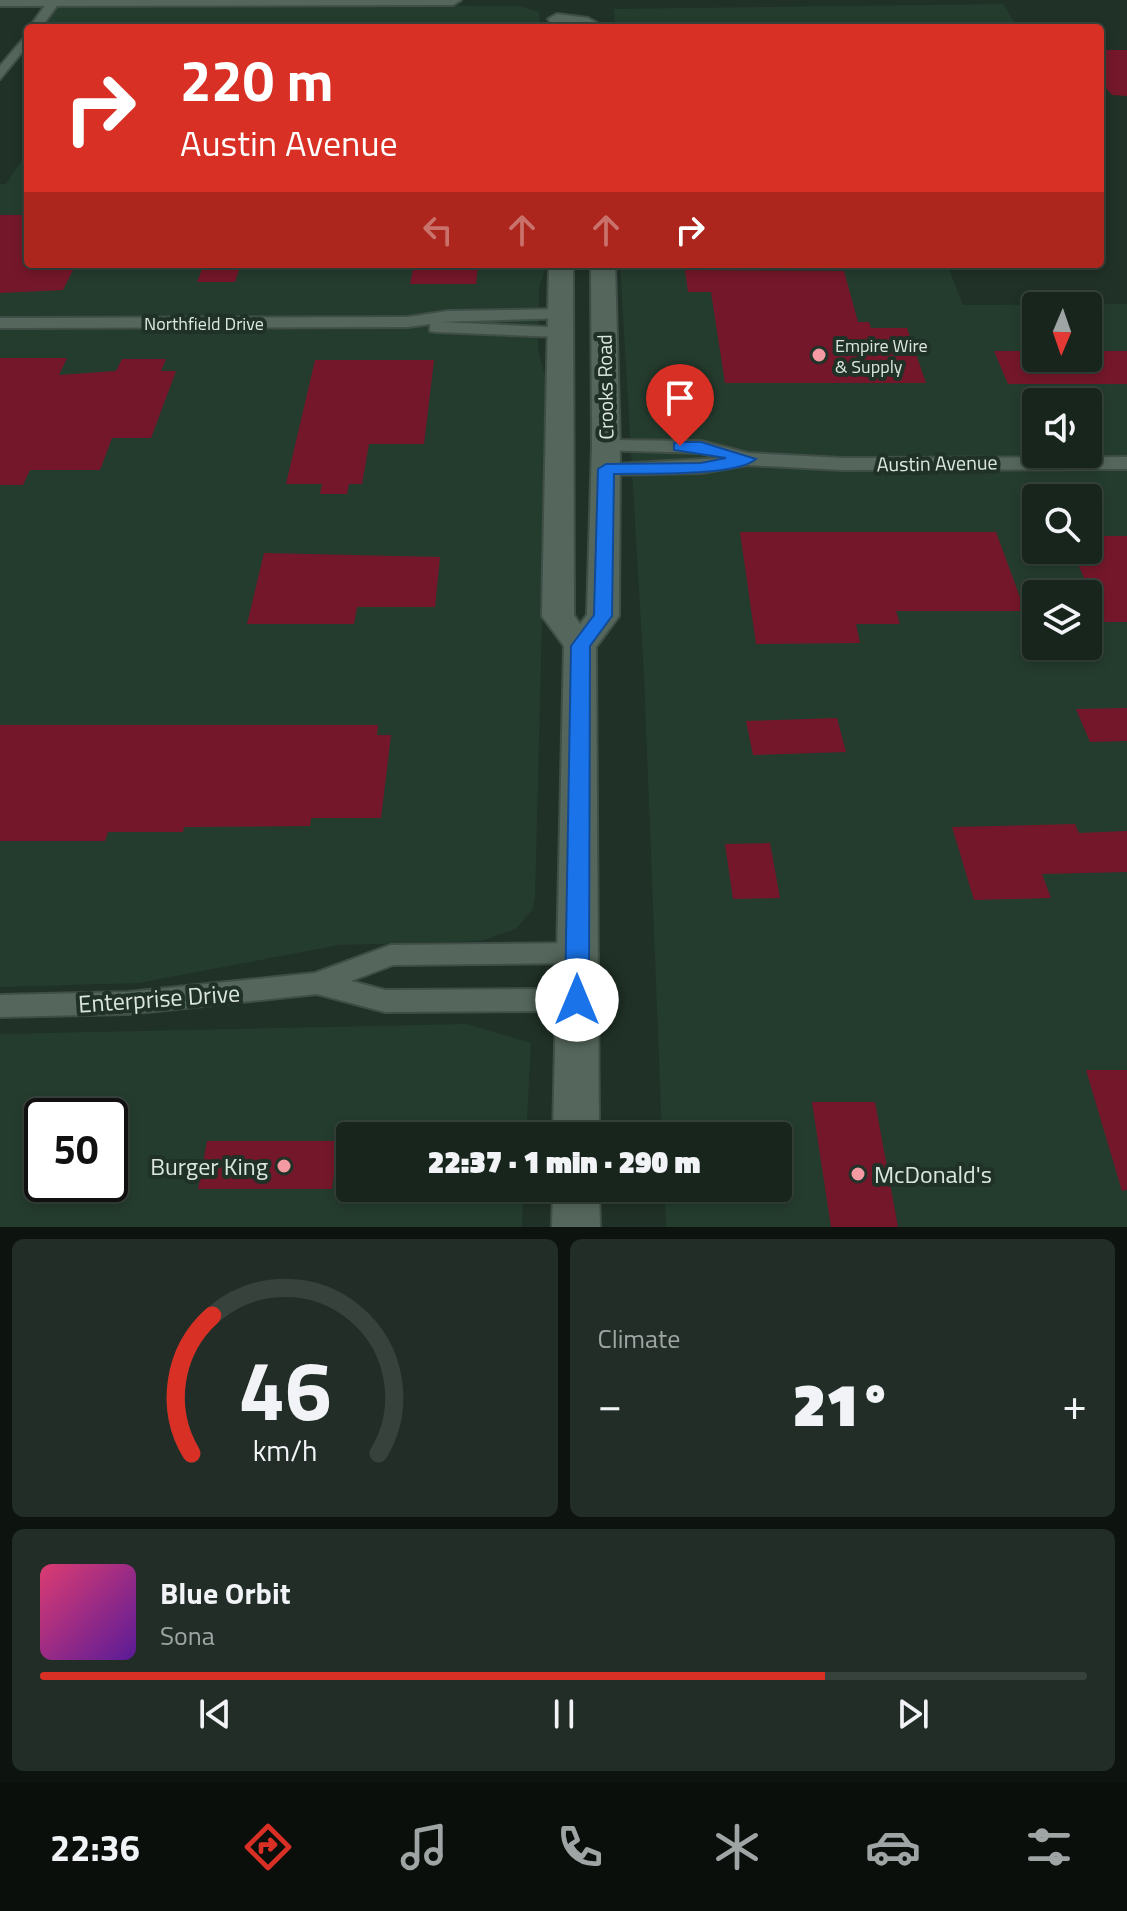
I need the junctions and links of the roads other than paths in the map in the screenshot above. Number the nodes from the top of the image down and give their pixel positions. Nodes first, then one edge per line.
1 (55, 0) edge
2 (453, 0) edge
3 (556, 0) edge
4 (587, 0) edge
5 (0, 1) edge
6 (557, 23) edge
7 (38, 24) edge
8 (589, 24) edge
9 (24, 42) edge
10 (0, 75) edge
11 (561, 268) edge
12 (603, 268) edge
13 (0, 323) edge
14 (561, 323) junction
15 (605, 333) junction
16 (560, 443) junction
17 (606, 458) junction
18 (1127, 463) edge
19 (580, 646) junction
20 (577, 953) junction
21 (317, 983) junction
22 (577, 1000) junction
23 (0, 1006) edge
24 (576, 1122) edge
25 (576, 1202) edge
26 (576, 1227) edge

1 - 2 main road
1 - 5 main road
1 - 7 street
3 - 6 main road
4 - 8 main road
9 - 10 street
11 - 14 main road
12 - 15 main road, Crooks Road
13 - 14 street, Northfield Drive
14 - 15 main road
14 - 16 main road
15 - 17 main road, Crooks Road
16 - 17 main road
16 - 19 main road
17 - 18 street, Austin Avenue
17 - 19 main road, Crooks Road
19 - 20 main road
20 - 21 street, Enterprise Drive
20 - 22 main road
21 - 22 street, Enterprise Drive
21 - 23 street, Enterprise Drive
22 - 24 main road
25 - 26 main road

